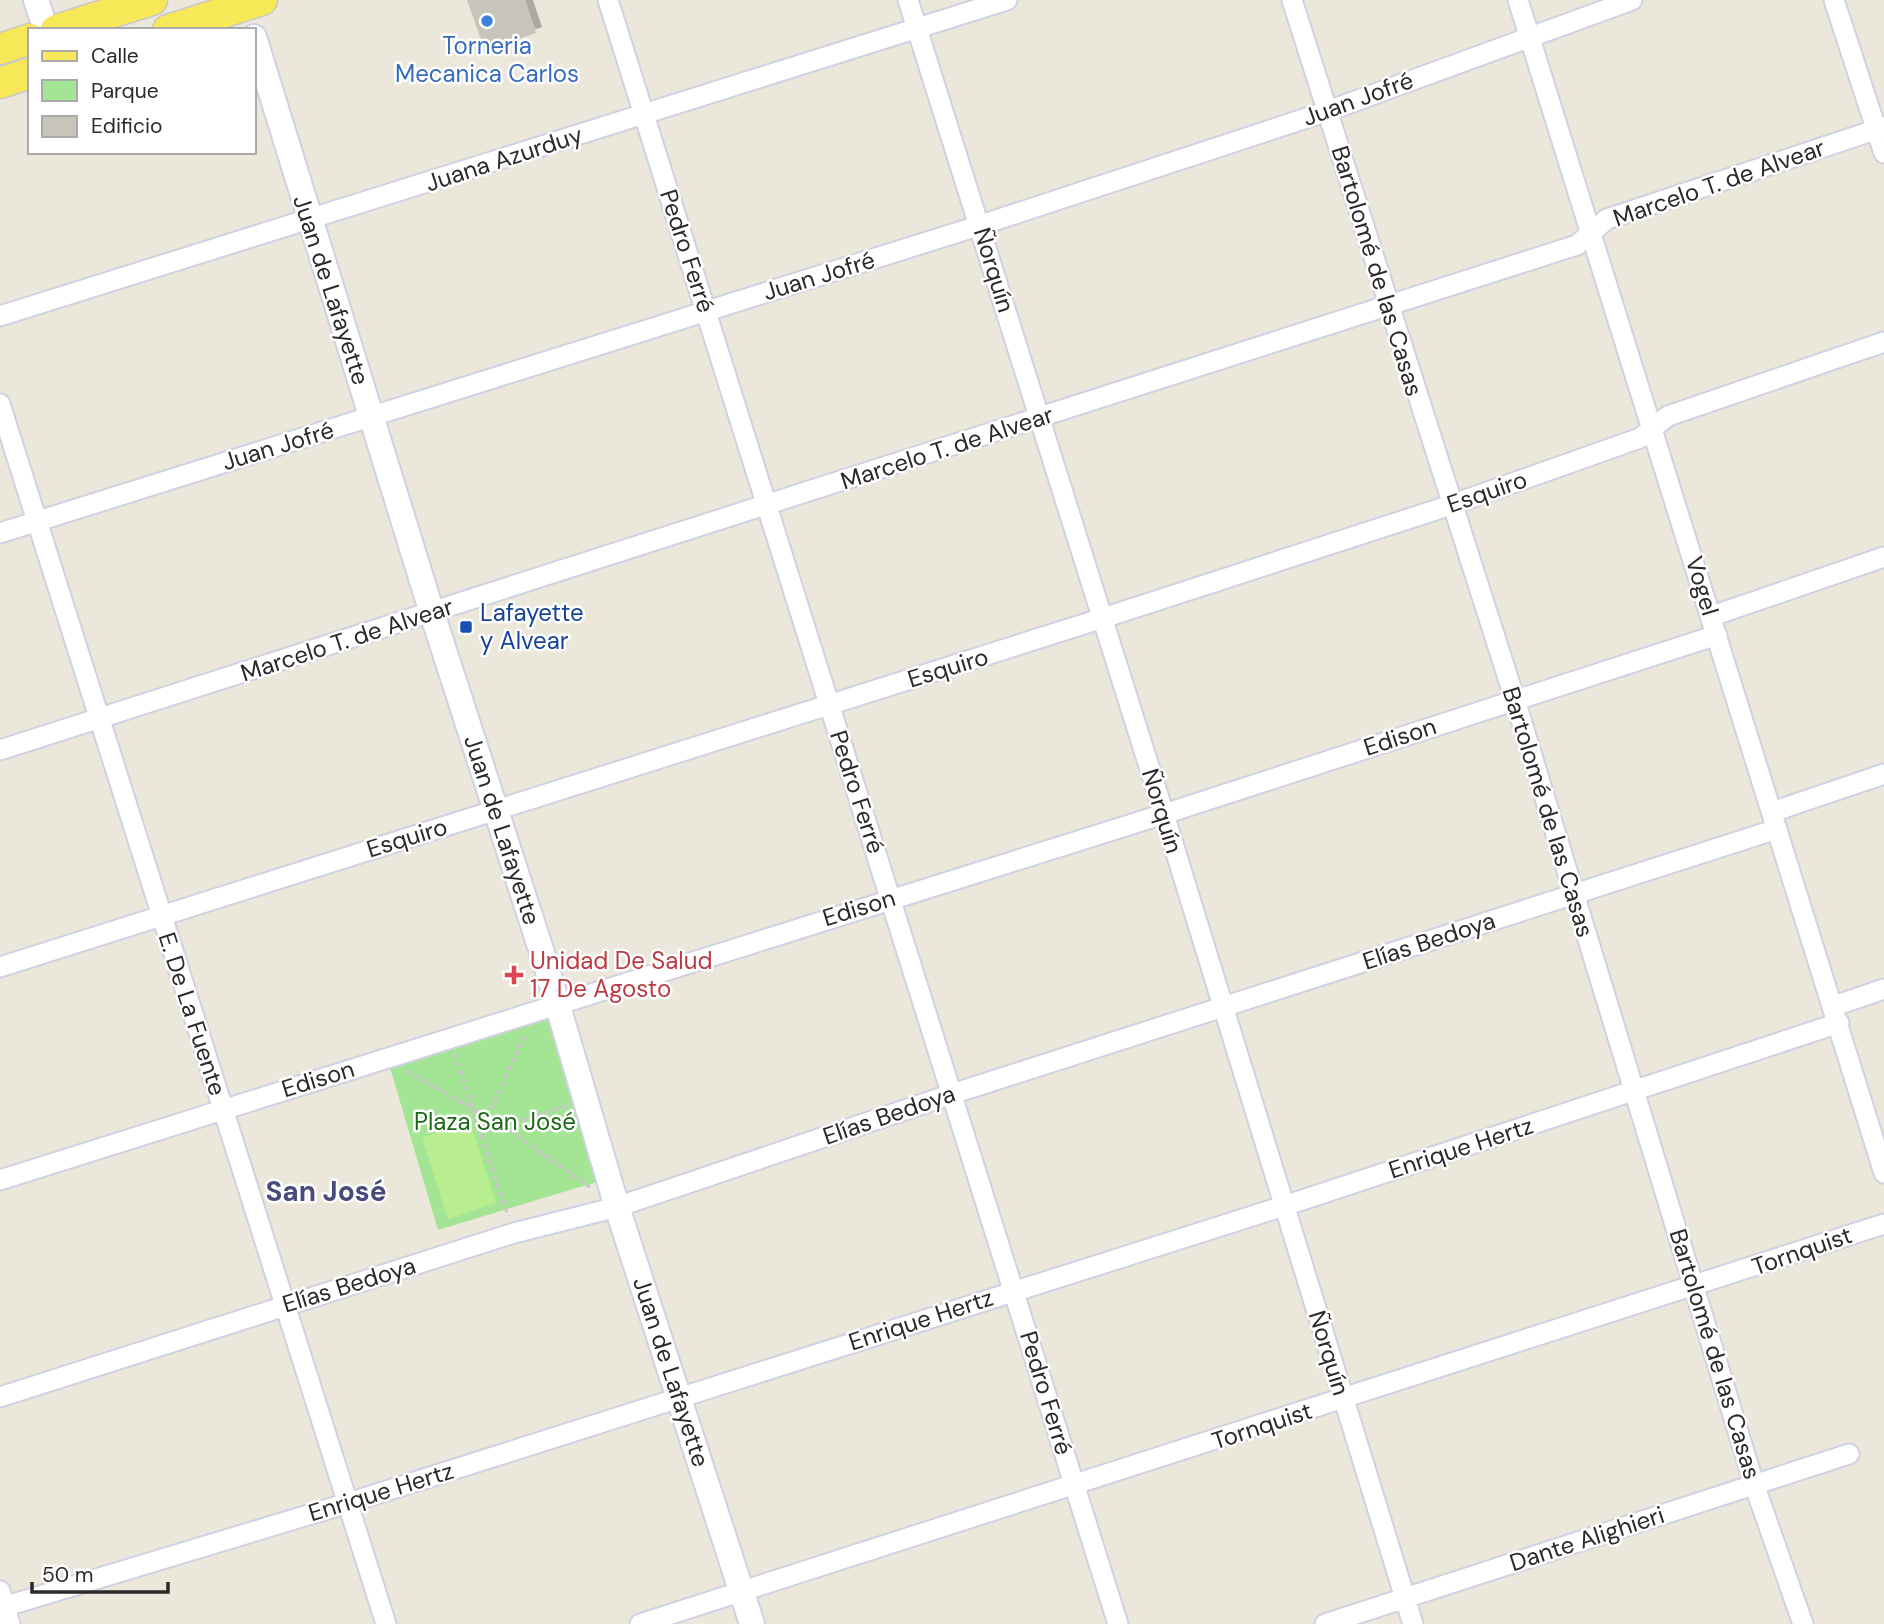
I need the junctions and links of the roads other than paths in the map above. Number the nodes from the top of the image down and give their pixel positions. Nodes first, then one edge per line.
1 (36, 0) edge
2 (152, 0) edge
3 (608, 0) edge
4 (908, 0) edge
5 (1007, 0) edge
6 (1292, 0) edge
7 (1518, 0) edge
8 (1632, 0) edge
9 (1834, 0) edge
10 (251, 9) edge
11 (45, 28) edge
12 (62, 28) edge
13 (176, 28) edge
14 (917, 29) junction
15 (1529, 36) junction
16 (28, 39) edge
17 (256, 44) edge
18 (0, 49) edge
19 (28, 74) edge
20 (0, 83) edge
21 (1328, 111) junction
22 (644, 115) junction
23 (1880, 128) edge
24 (1884, 153) edge
25 (309, 221) junction
26 (981, 225) junction
27 (1592, 232) junction
28 (1387, 306) junction
29 (706, 312) junction
30 (0, 316) edge
31 (1884, 342) edge
32 (0, 404) edge
33 (371, 417) junction
34 (1040, 419) junction
35 (1653, 427) junction
36 (1451, 505) junction
37 (766, 506) junction
38 (38, 520) junction
39 (0, 533) edge
40 (1884, 557) edge
41 (432, 613) junction
42 (1100, 620) junction
43 (1715, 626) junction
44 (1515, 700) junction
45 (829, 705) junction
46 (101, 719) junction
47 (0, 750) edge
48 (1884, 774) edge
49 (496, 810) junction
50 (1164, 814) junction
51 (1775, 821) junction
52 (1574, 894) junction
53 (892, 898) junction
54 (160, 915) junction
55 (0, 967) edge
56 (1884, 989) edge
57 (547, 1006) junction
58 (1221, 1009) junction
59 (1837, 1014) junction
60 (1634, 1092) junction
61 (952, 1094) junction
62 (222, 1108) junction
63 (1884, 1173) edge
64 (0, 1180) edge
65 (1284, 1206) junction
66 (617, 1207) junction
67 (1884, 1224) edge
68 (1695, 1287) junction
69 (1014, 1289) junction
70 (285, 1305) junction
71 (0, 1397) edge
72 (680, 1398) junction
73 (1343, 1400) junction
74 (1849, 1454) dead end
75 (1755, 1484) junction
76 (1075, 1486) junction
77 (348, 1503) junction
78 (741, 1591) junction
79 (1404, 1599) junction
80 (4, 1607) edge
81 (386, 1624) edge
82 (640, 1624) edge
83 (752, 1624) edge
84 (1118, 1624) edge
85 (1325, 1624) edge
86 (1413, 1624) edge
87 (1803, 1624) edge

1 - 11 street
2 - 12 main road
3 - 22 street, Pedro Ferré
4 - 14 street, Ñorquín
5 - 14 street, Juana Azurduy
6 - 21 street, Bartolomé de las Casas
7 - 15 street, Vogel
8 - 15 street, Juan Jofré
9 - 23 street
10 - 13 main road
14 - 22 street, Juana Azurduy
14 - 26 street, Ñorquín
15 - 21 street, Juan Jofré
15 - 27 street, Vogel
16 - 18 main road
17 - 25 street, Juan de Lafayette
19 - 20 main road
21 - 26 street, Juan Jofré
21 - 28 street, Bartolomé de las Casas
22 - 25 street, Juana Azurduy
22 - 29 street, Pedro Ferré
23 - 24 street
23 - 27 street, Marcelo T. de Alvear
25 - 30 street, Juana Azurduy
25 - 33 street, Juan de Lafayette
26 - 29 street, Juan Jofré
26 - 34 street, Ñorquín
27 - 28 street, Marcelo T. de Alvear
27 - 35 street, Vogel
28 - 34 street, Marcelo T. de Alvear
28 - 36 street, Bartolomé de las Casas
29 - 33 street, Juan Jofré
29 - 37 street, Pedro Ferré
31 - 35 street, Esquiro
32 - 38 street, E. De La Fuente
33 - 38 street, Juan Jofré
33 - 41 street, Juan de Lafayette
34 - 37 street, Marcelo T. de Alvear
34 - 42 street, Ñorquín
35 - 36 street, Esquiro
35 - 43 street, Vogel
36 - 42 street, Esquiro
36 - 44 street, Bartolomé de las Casas
37 - 41 street, Marcelo T. de Alvear
37 - 45 street, Pedro Ferré
38 - 39 street, Juan Jofré
38 - 46 street, E. De La Fuente
40 - 43 street, Edison
41 - 46 street, Marcelo T. de Alvear
41 - 49 street, Juan de Lafayette
42 - 45 street, Esquiro
42 - 50 street, Ñorquín
43 - 44 street, Edison
43 - 51 street, Vogel
44 - 50 street, Edison
44 - 52 street, Bartolomé de las Casas
45 - 49 street, Esquiro
45 - 53 street, Pedro Ferré
46 - 47 street, Marcelo T. de Alvear
46 - 54 street, E. De La Fuente
48 - 51 street, Elías Bedoya
49 - 54 street, Esquiro
49 - 57 street, Juan de Lafayette
50 - 53 street, Edison
50 - 58 street, Ñorquín
51 - 52 street, Elías Bedoya
51 - 59 street, Vogel
52 - 58 street, Elías Bedoya
52 - 60 street, Bartolomé de las Casas
53 - 57 street, Edison
53 - 61 street, Pedro Ferré
54 - 55 street, Esquiro
54 - 62 street, E. De La Fuente
56 - 59 street, Enrique Hertz
57 - 62 street, Edison
57 - 66 street, Juan de Lafayette
58 - 61 street, Elías Bedoya
58 - 65 street, Ñorquín
59 - 60 street, Enrique Hertz
59 - 63 street, Vogel
60 - 65 street, Enrique Hertz
60 - 68 street, Bartolomé de las Casas
61 - 66 street, Elías Bedoya
61 - 69 street, Pedro Ferré
62 - 64 street, Edison
62 - 70 street, E. De La Fuente
65 - 69 street, Enrique Hertz
65 - 73 street, Ñorquín
66 - 70 street, Elías Bedoya
66 - 72 street, Juan de Lafayette
67 - 68 street, Tornquist
68 - 73 street, Tornquist
68 - 75 street, Bartolomé de las Casas
69 - 72 street, Enrique Hertz
69 - 76 street, Pedro Ferré
70 - 71 street, Elías Bedoya
70 - 77 street, E. De La Fuente
72 - 77 street, Enrique Hertz
72 - 78 street, Juan de Lafayette
73 - 76 street, Tornquist
73 - 79 street, Ñorquín
74 - 75 street, Dante Alighieri
75 - 79 street, Dante Alighieri
75 - 87 street, Bartolomé de las Casas
76 - 78 street, Tornquist
76 - 84 street, Pedro Ferré
77 - 80 street, Enrique Hertz
77 - 81 street, E. De La Fuente
78 - 82 street, Tornquist
78 - 83 street, Juan de Lafayette
79 - 85 street, Dante Alighieri
79 - 86 street, Ñorquín

